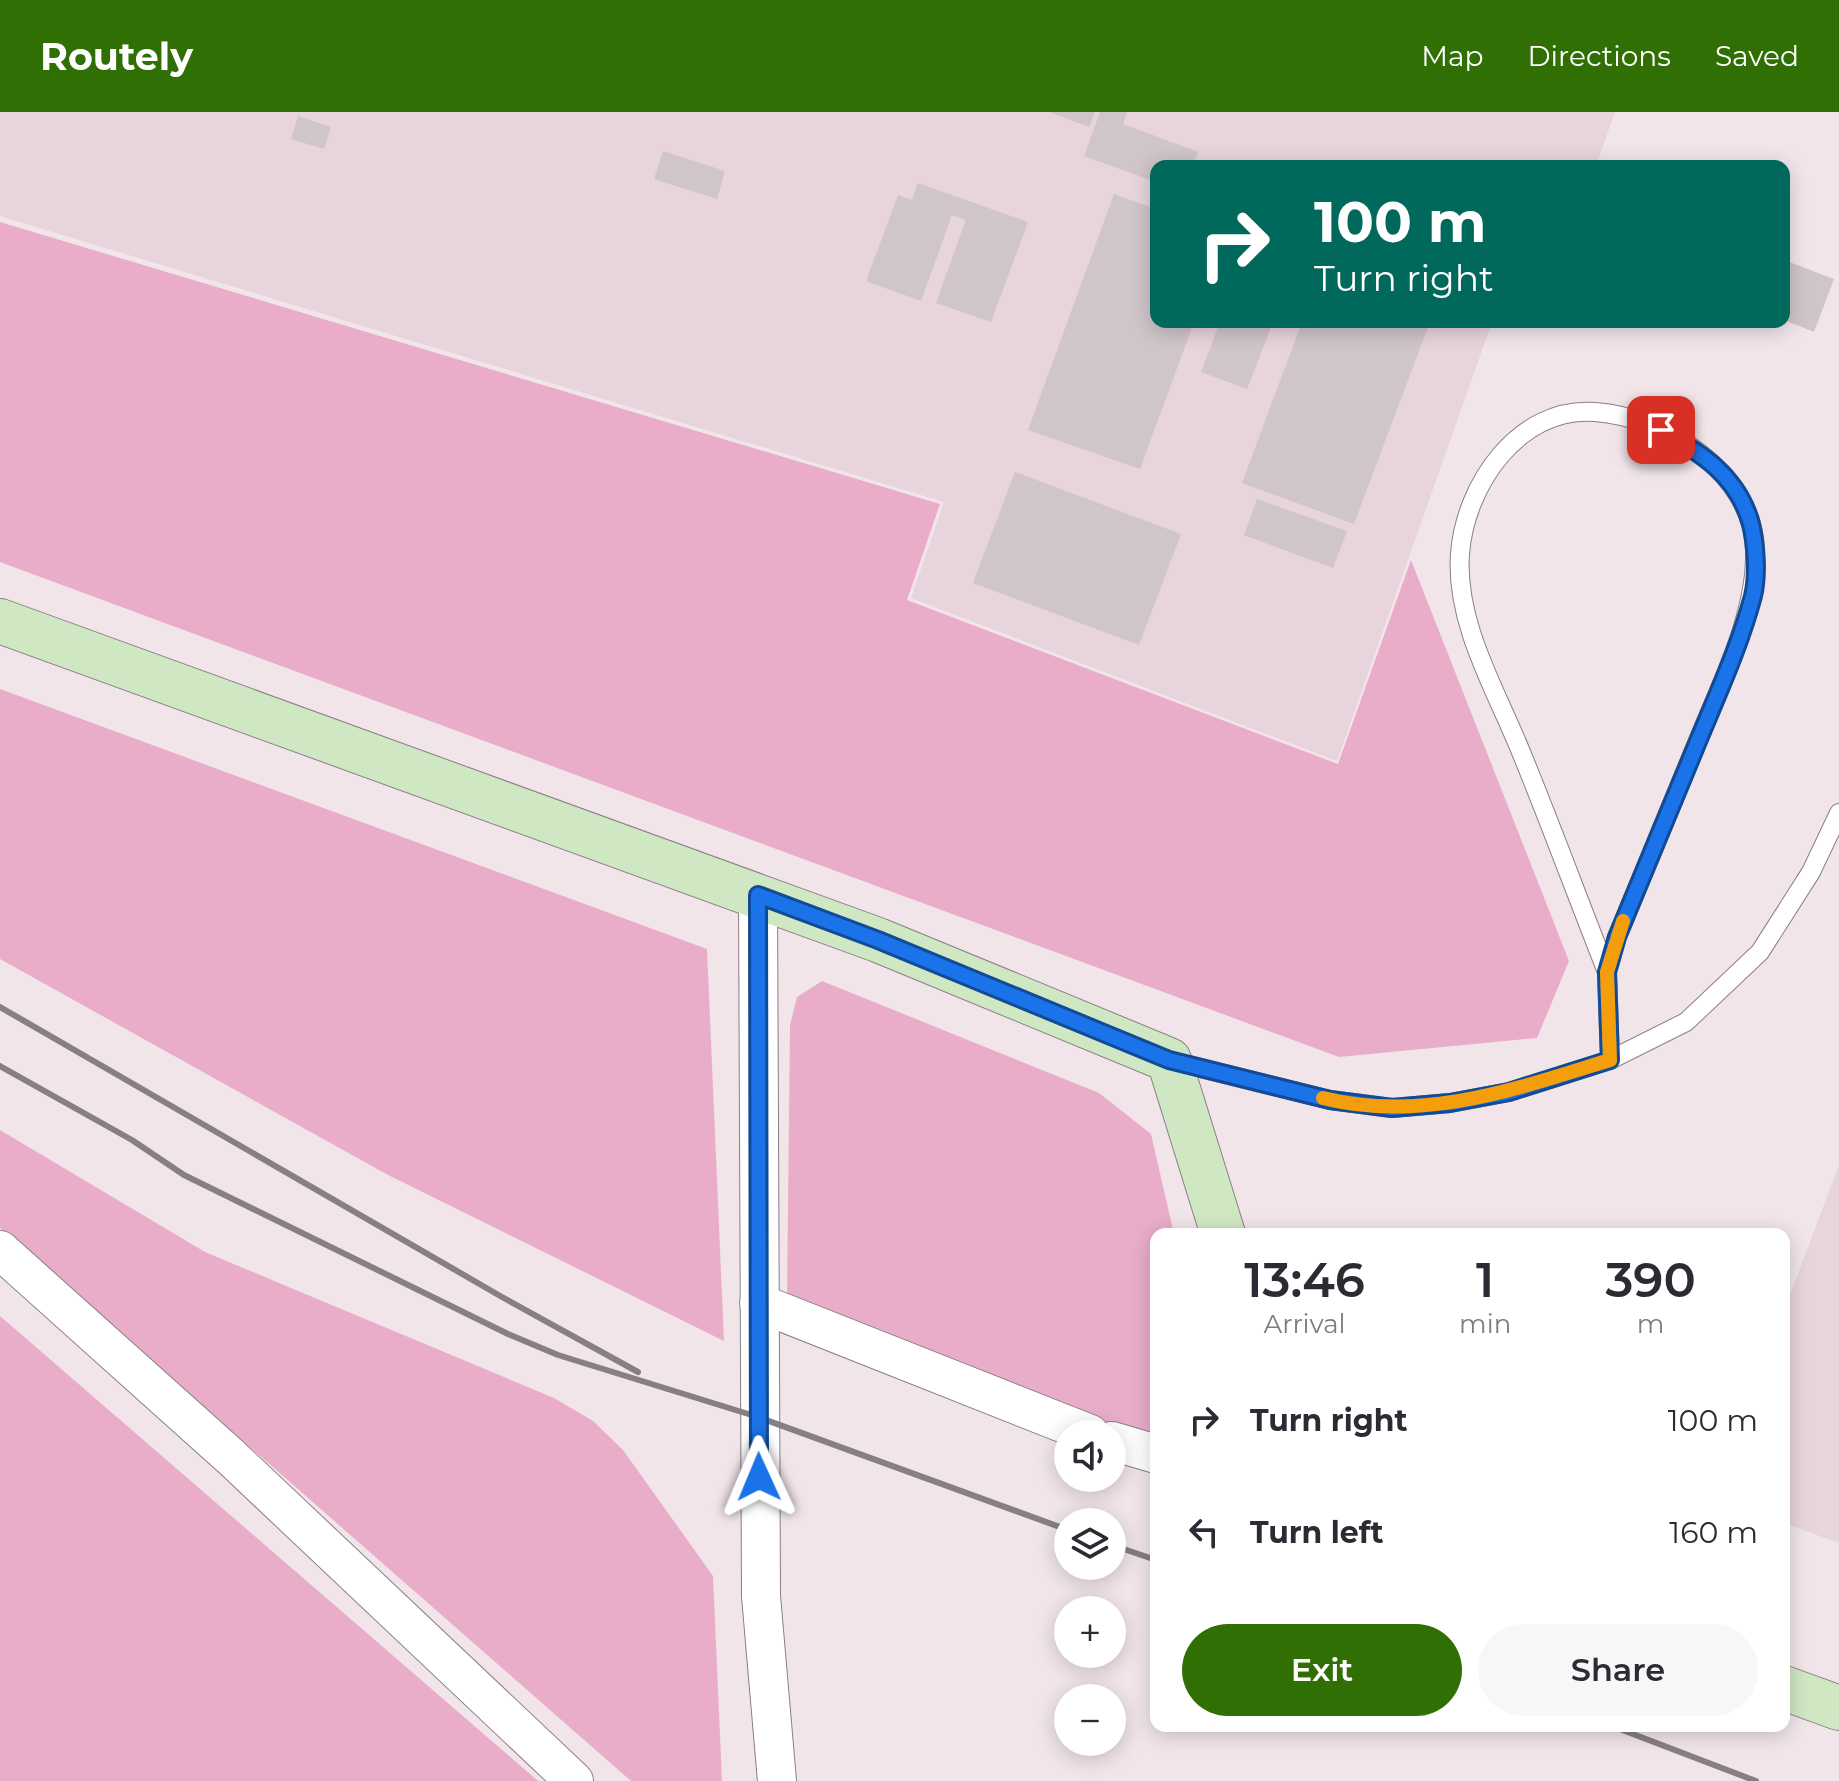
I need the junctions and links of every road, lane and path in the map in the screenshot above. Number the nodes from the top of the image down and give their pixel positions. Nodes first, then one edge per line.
1 (0, 621) edge
2 (1839, 813) edge
3 (758, 895) junction
4 (1607, 972) junction
5 (1169, 1060) junction
6 (1610, 1060) junction
7 (1221, 1228) edge
8 (0, 1250) edge
9 (759, 1303) junction
10 (1055, 1420) edge
11 (1126, 1445) edge
12 (1150, 1452) edge
13 (1790, 1690) edge
14 (1839, 1708) edge
15 (574, 1781) edge
16 (777, 1781) edge

1 - 3 street
2 - 6 lane
3 - 5 street
3 - 9 street
4 - 4 lane
4 - 6 lane
5 - 6 lane
5 - 7 street
8 - 15 street
9 - 10 street
9 - 16 street
11 - 12 street
13 - 14 street

